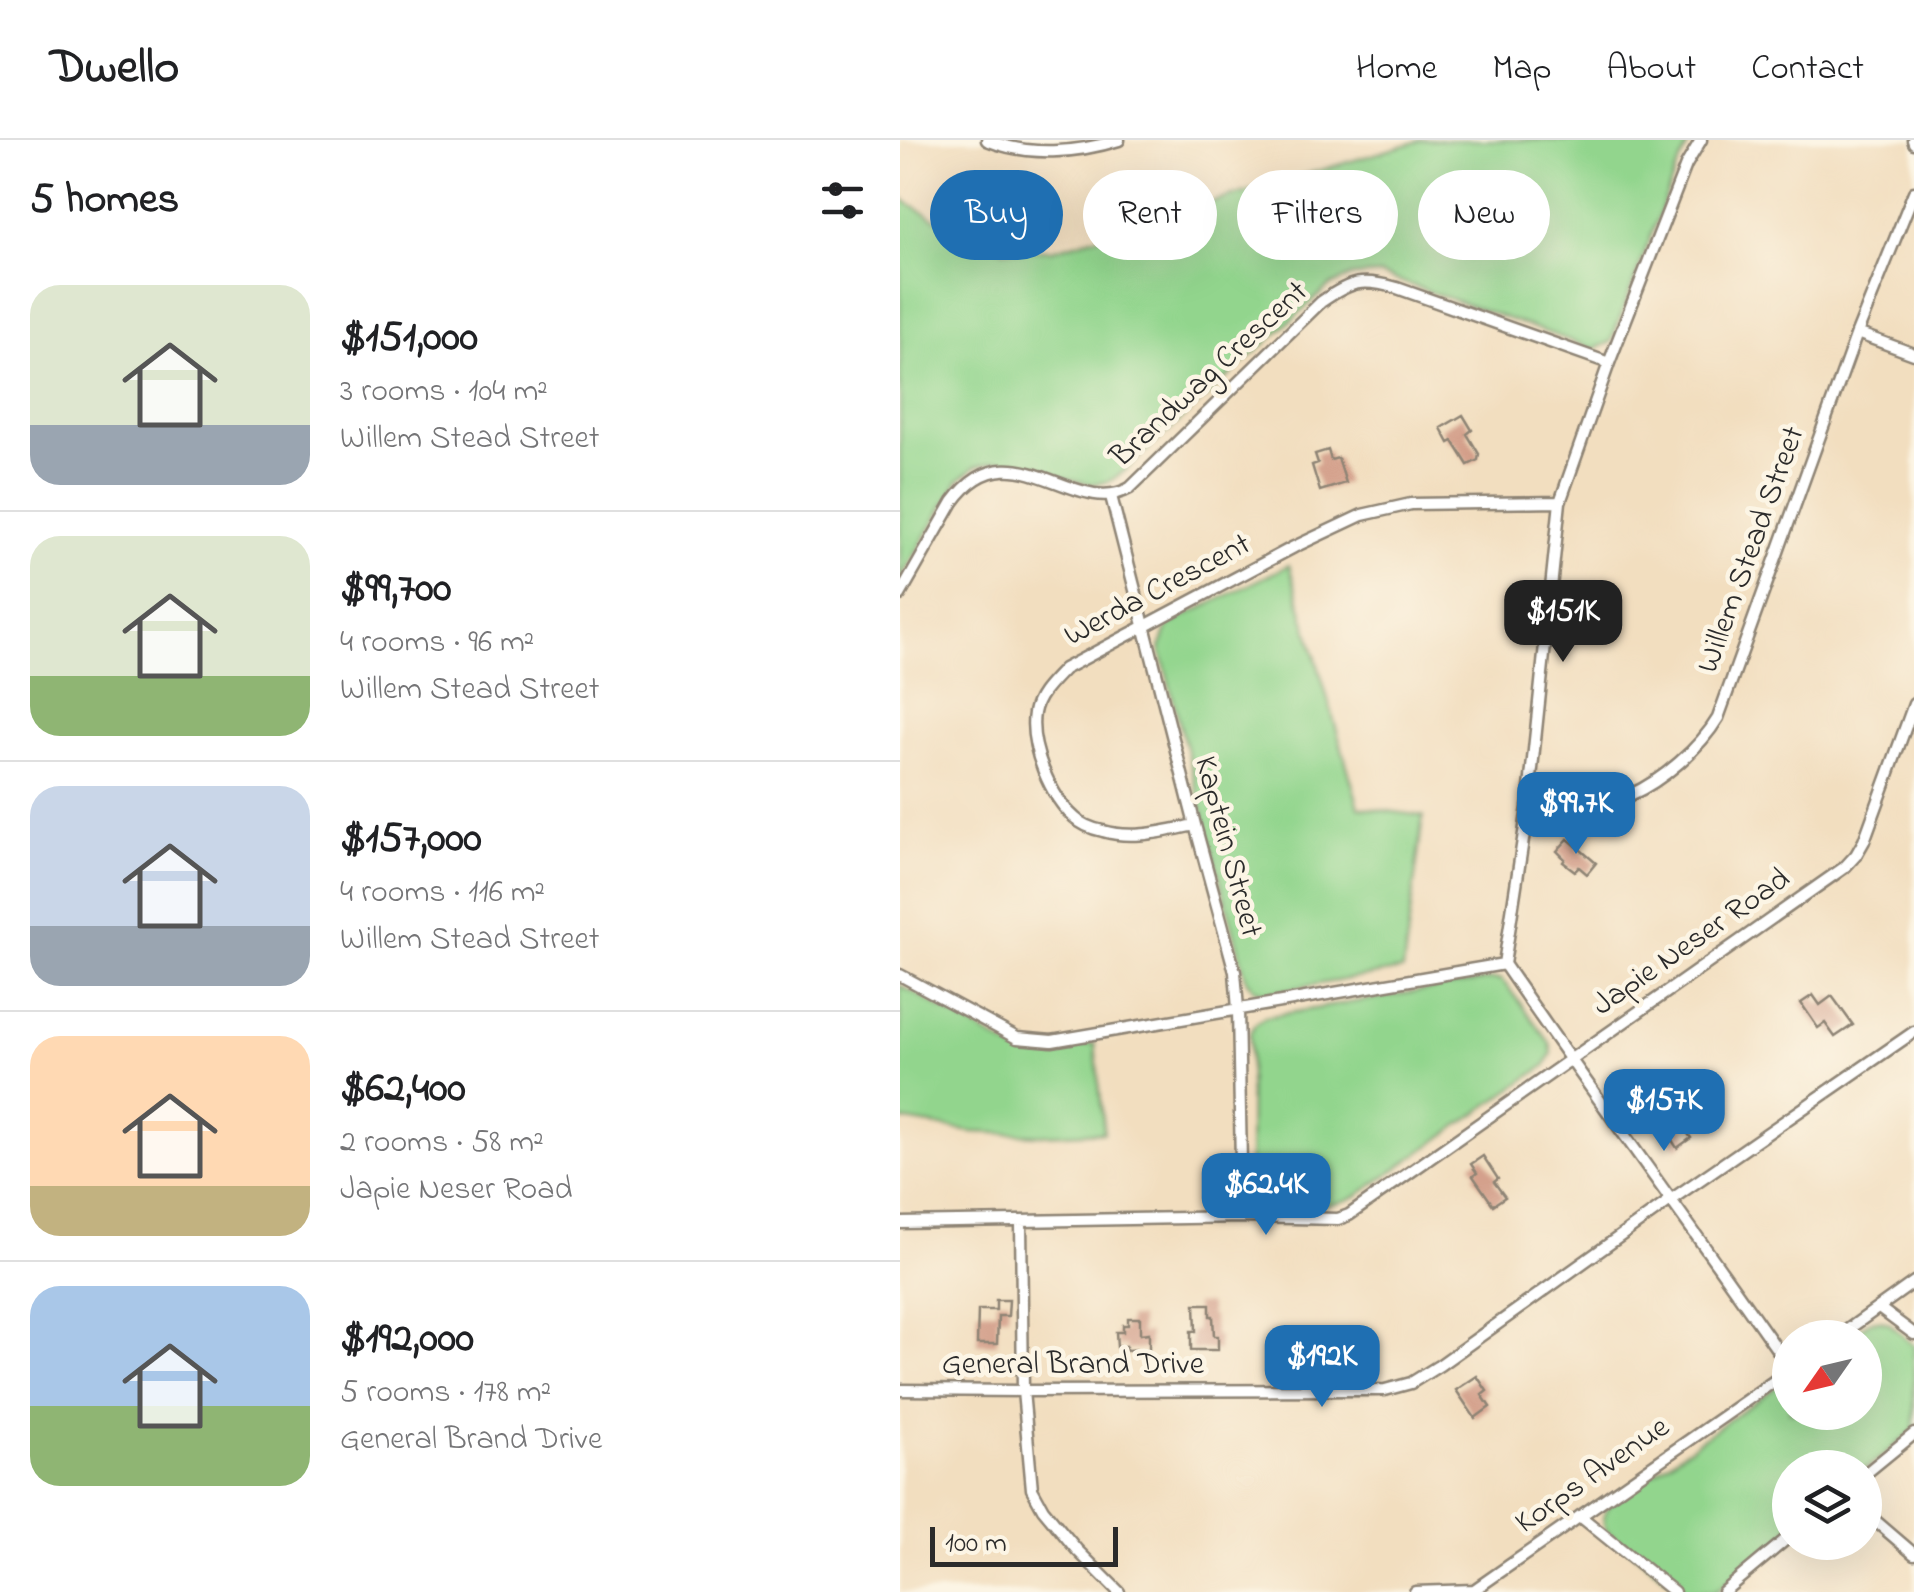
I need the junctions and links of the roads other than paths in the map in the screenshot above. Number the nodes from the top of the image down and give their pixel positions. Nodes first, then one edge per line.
1 (987, 140) edge
2 (1119, 140) edge
3 (1701, 140) edge
4 (1914, 192) edge
5 (1857, 333) junction
6 (1914, 354) edge
7 (1609, 363) junction
8 (1111, 496) junction
9 (1560, 502) junction
10 (900, 595) edge
11 (1145, 627) junction
12 (1914, 704) edge
13 (1528, 807) junction
14 (1195, 825) junction
15 (1504, 964) junction
16 (900, 975) edge
17 (1238, 1008) junction
18 (1914, 1032) edge
19 (1570, 1060) junction
20 (1672, 1199) junction
21 (1242, 1217) junction
22 (1021, 1223) junction
23 (900, 1224) edge
24 (1914, 1282) edge
25 (1879, 1308) junction
26 (1862, 1320) edge
27 (1914, 1334) edge
28 (1772, 1343) edge
29 (1772, 1382) edge
30 (900, 1390) edge
31 (1023, 1392) junction
32 (1914, 1434) edge
33 (1882, 1460) edge
34 (1580, 1516) junction
35 (1882, 1527) edge
36 (1772, 1551) edge
37 (1914, 1554) edge
38 (1474, 1591) edge
39 (1119, 1592) edge
40 (1415, 1592) edge
41 (1674, 1592) edge
42 (1723, 1592) edge

1 - 2 street
3 - 7 street
4 - 5 street, Willem Stead Street
5 - 6 street
5 - 13 street, Willem Stead Street
7 - 8 street, Brandwag Crescent
7 - 9 street
8 - 10 street, Brandwag Crescent
8 - 11 street, Kaptein Street
9 - 11 street, Werda Crescent
9 - 13 street
11 - 14 street, Kaptein Street
11 - 14 street, Werda Crescent
12 - 19 street, Japie Neser Road
13 - 15 street
14 - 17 street, Kaptein Street
15 - 17 street
15 - 19 street
16 - 17 street
17 - 21 street, Kaptein Street
18 - 20 street, General Brand Drive
19 - 20 street
19 - 21 street, Japie Neser Road
20 - 28 street
20 - 31 street, General Brand Drive
21 - 22 street, Japie Neser Road
22 - 23 street, Japie Neser Road
22 - 31 street
24 - 25 street
25 - 26 street
25 - 27 street
29 - 34 street, Korps Avenue
30 - 31 street, General Brand Drive
31 - 39 street
32 - 33 street
34 - 38 street, Korps Avenue
34 - 41 street
35 - 37 street
36 - 42 street
38 - 40 street, Korps Avenue

